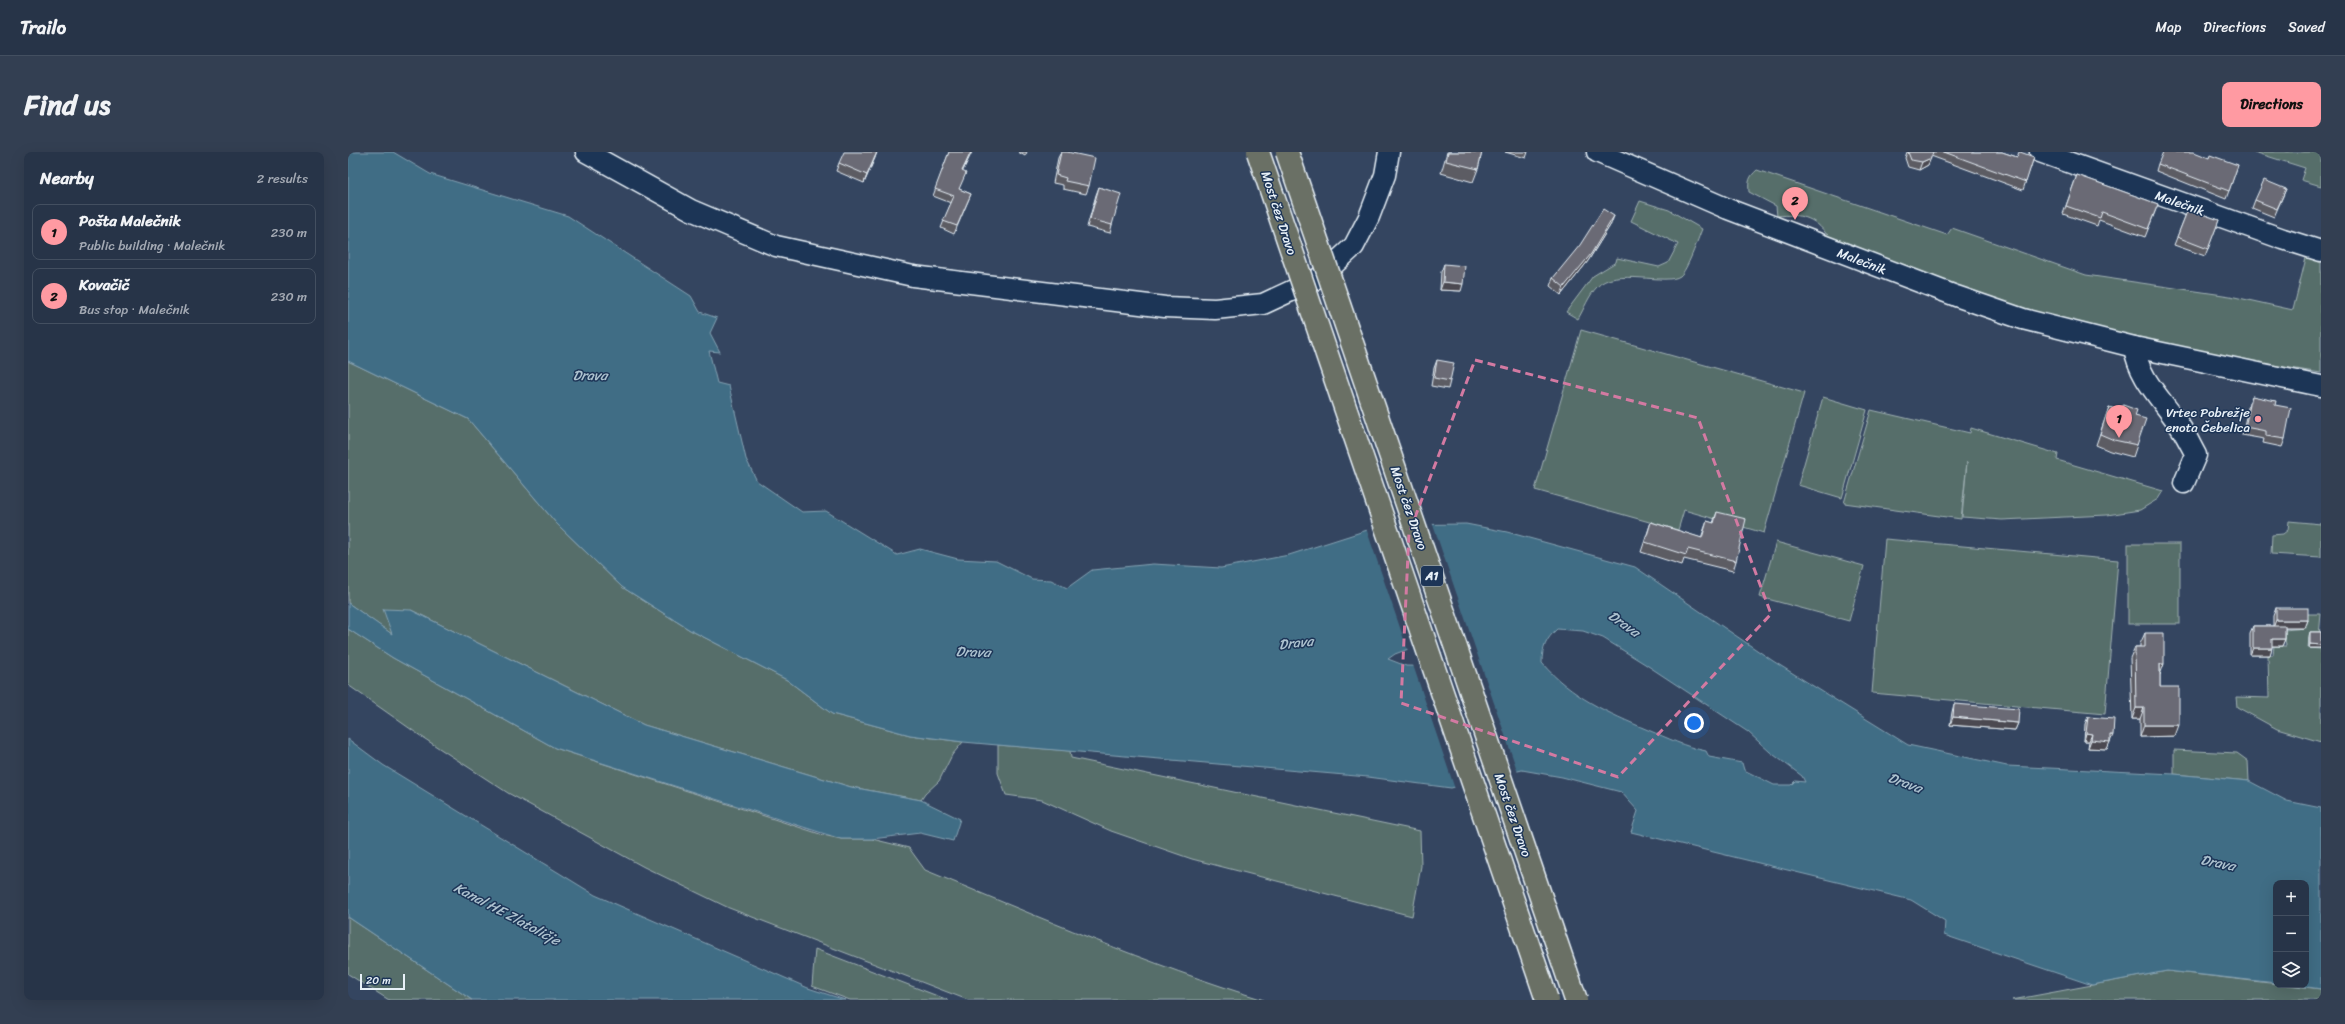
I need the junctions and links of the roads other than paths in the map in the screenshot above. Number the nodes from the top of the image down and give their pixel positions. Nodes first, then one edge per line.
1 (586, 152) edge
2 (1258, 152) edge
3 (1287, 152) edge
4 (1389, 152) edge
5 (1597, 152) edge
6 (2040, 152) edge
7 (2321, 251) edge
8 (2134, 347) junction
9 (2321, 386) edge
10 (2184, 483) dead end
11 (1547, 1000) edge
12 (1576, 1000) edge

1 - 4 street
2 - 11 highway, Most čez Dravo / A1, bridge
3 - 12 highway, Most čez Dravo / A1, bridge
5 - 8 street, Malečnik
6 - 7 street, Malečnik
8 - 9 street, Malečnik
8 - 10 street

